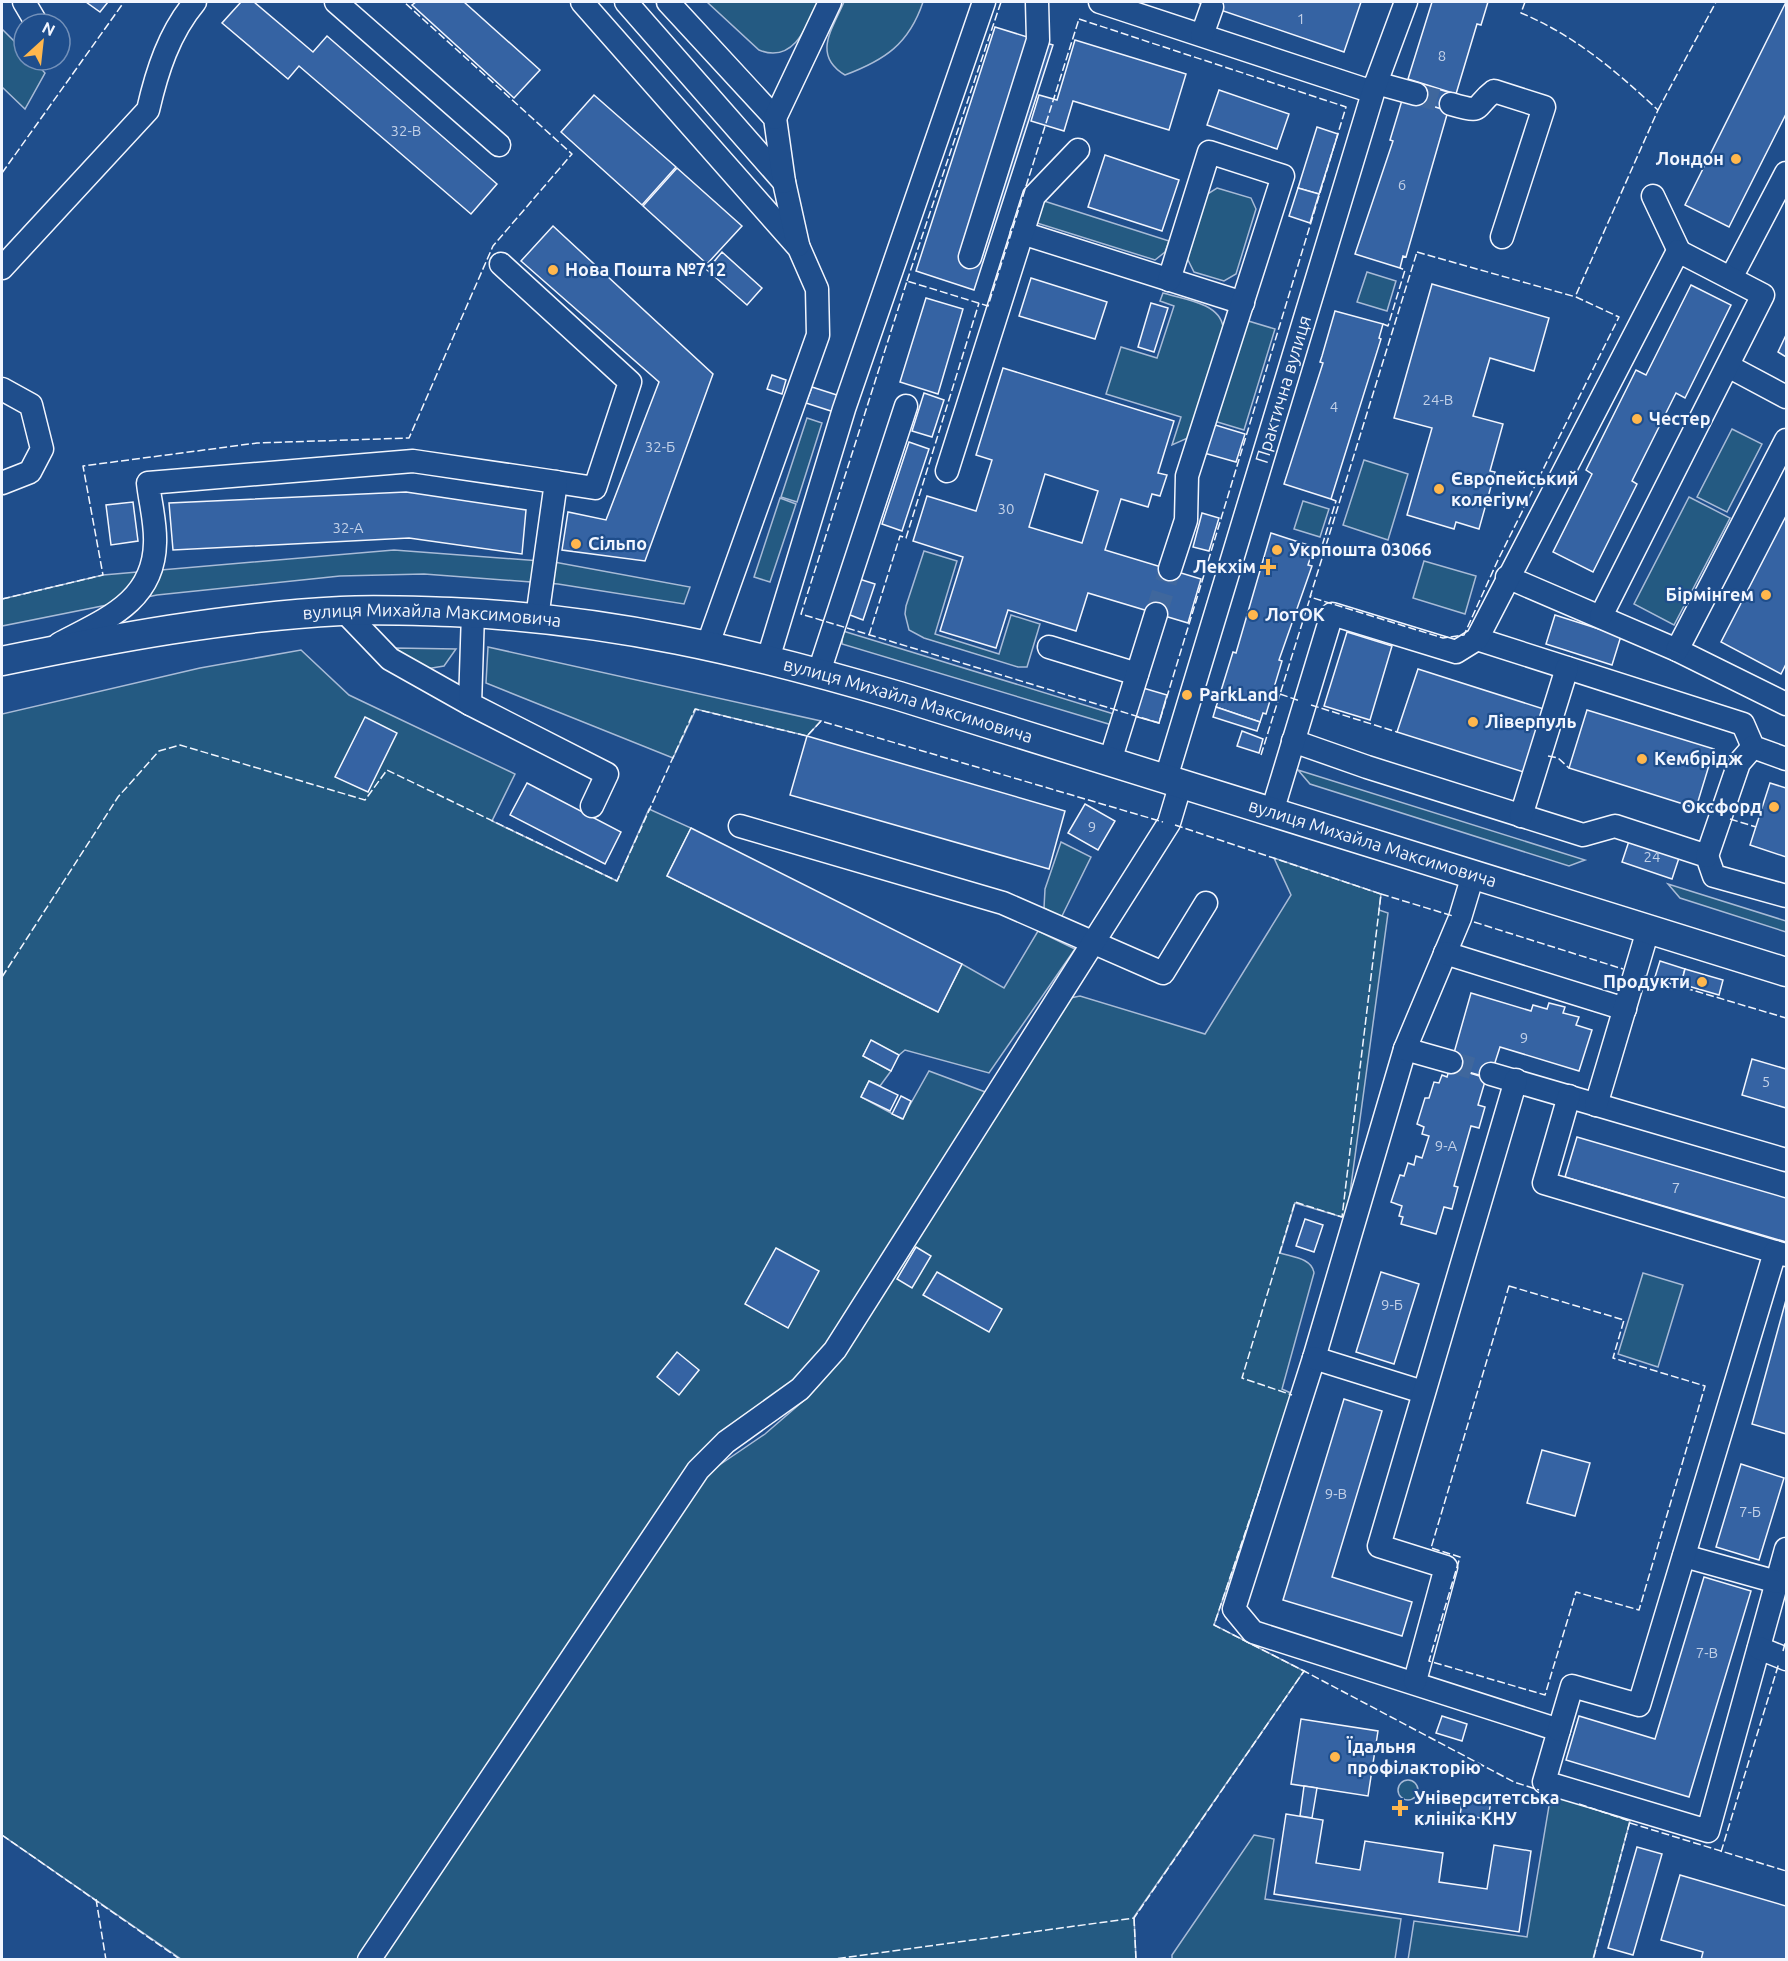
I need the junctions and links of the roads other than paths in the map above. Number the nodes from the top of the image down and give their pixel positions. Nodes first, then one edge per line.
1 (195, 2) edge
2 (336, 2) edge
3 (582, 2) edge
4 (626, 2) edge
5 (668, 2) edge
6 (830, 2) edge
7 (984, 2) edge
8 (1037, 2) edge
9 (1100, 2) edge
10 (1406, 2) edge
11 (1212, 7) dead end
12 (1202, 35) junction
13 (1375, 88) junction
14 (1416, 94) tunnel mouth
15 (1450, 104) tunnel mouth
16 (775, 118) junction
17 (499, 145) dead end
18 (1078, 150) dead end
19 (1786, 173) edge
20 (784, 182) junction
21 (1653, 196) dead end
22 (1022, 233) junction
23 (1502, 237) dead end
24 (799, 248) junction
25 (1679, 251) junction
26 (969, 257) dead end
27 (501, 264) dead end
28 (2, 268) edge
29 (1731, 278) junction
30 (1169, 280) junction
31 (1243, 303) junction
32 (1728, 366) junction
33 (2, 389) edge
34 (1786, 398) edge
35 (906, 406) dead end
36 (1786, 440) edge
37 (947, 471) dead end
38 (556, 482) junction
39 (2, 483) edge
40 (1170, 569) tunnel mouth
41 (1507, 577) junction
42 (343, 610) junction
43 (473, 613) junction
44 (1156, 614) tunnel mouth
45 (1601, 616) junction
46 (537, 618) junction
47 (1477, 639) junction
48 (708, 644) junction
49 (1049, 647) dead end
50 (1677, 650) junction
51 (45, 652) junction
52 (768, 658) junction
53 (2, 662) edge
54 (1567, 668) junction
55 (819, 672) junction
56 (1137, 674) junction
57 (1759, 690) junction
58 (470, 704) junction
59 (1786, 704) edge
60 (1743, 724) junction
61 (1293, 741) junction
62 (1753, 747) junction
63 (1786, 759) edge
64 (1110, 761) junction
65 (1174, 781) junction
66 (592, 806) dead end
67 (1272, 812) junction
68 (1521, 816) junction
69 (740, 826) dead end
70 (1707, 856) junction
71 (1473, 874) junction
72 (1786, 896) edge
73 (1206, 903) dead end
74 (1648, 930) junction
75 (1092, 944) junction
76 (1445, 953) junction
77 (1786, 972) edge
78 (1625, 1009) junction
79 (1405, 1049) junction
80 (1451, 1062) tunnel mouth
81 (1491, 1074) tunnel mouth
82 (1516, 1080) junction
83 (1569, 1096) junction
84 (1596, 1105) junction
85 (1786, 1160) edge
86 (1781, 1253) edge
87 (1314, 1358) junction
88 (1423, 1392) junction
89 (1786, 1549) edge
90 (1684, 1556) junction
91 (1777, 1582) junction
92 (1759, 1648) junction
93 (1786, 1659) edge
94 (1414, 1682) junction
95 (1559, 1730) junction
96 (369, 1959) edge

1 - 28 street
2 - 17 street
3 - 24 street
4 - 20 street
5 - 16 street
6 - 16 street
7 - 52 street
8 - 26 street
9 - 12 street
10 - 13 street, Практична вулиця
11 - 12 street
12 - 13 street
13 - 14 street
13 - 65 street, Практична вулиця
15 - 23 street
16 - 20 street
18 - 22 street
19 - 29 street
20 - 24 street
21 - 25 street
22 - 30 street
22 - 37 street
24 - 48 street
25 - 29 street
25 - 41 street
27 - 38 street
29 - 32 street
30 - 31 street
30 - 31 street
31 - 40 street
32 - 34 street
32 - 45 street
33 - 39 street
35 - 55 street
36 - 50 street
38 - 46 street
38 - 51 street
41 - 45 street
41 - 47 street
42 - 43 main road, вулиця Михайла Максимовича
42 - 51 main road, вулиця Михайла Максимовича
42 - 58 street
43 - 46 main road, вулиця Михайла Максимовича
43 - 58 street
44 - 56 street
45 - 50 street
46 - 48 main road, вулиця Михайла Максимовича
47 - 54 street
47 - 61 street
48 - 52 main road, вулиця Михайла Максимовича
49 - 56 street
50 - 57 street
51 - 53 main road, вулиця Михайла Максимовича
52 - 55 main road, вулиця Михайла Максимовича
54 - 60 street
54 - 68 street
55 - 64 main road, вулиця Михайла Максимовича
56 - 64 street
57 - 59 street
57 - 60 street
58 - 66 street
60 - 62 street
61 - 67 street
61 - 68 street
62 - 63 street
62 - 70 street
64 - 65 main road, вулиця Михайла Максимовича
65 - 67 main road, вулиця Михайла Максимовича
65 - 75 street, Практична вулиця
67 - 71 main road, вулиця Михайла Максимовича
68 - 70 street
69 - 75 street
70 - 72 street
71 - 74 main road, вулиця Михайла Максимовича
71 - 76 street
73 - 75 street
74 - 77 main road, вулиця Михайла Максимовича
74 - 78 street
75 - 96 street, Практична вулиця
76 - 78 street
76 - 79 street
78 - 84 street
79 - 80 street
79 - 87 street
81 - 82 street
82 - 83 street
82 - 88 street
83 - 84 street
83 - 86 street
84 - 85 street
86 - 90 street
87 - 88 street
87 - 94 street
88 - 94 street
89 - 91 street
90 - 91 street
90 - 95 street
91 - 92 street
92 - 93 street
92 - 95 street
94 - 95 street

